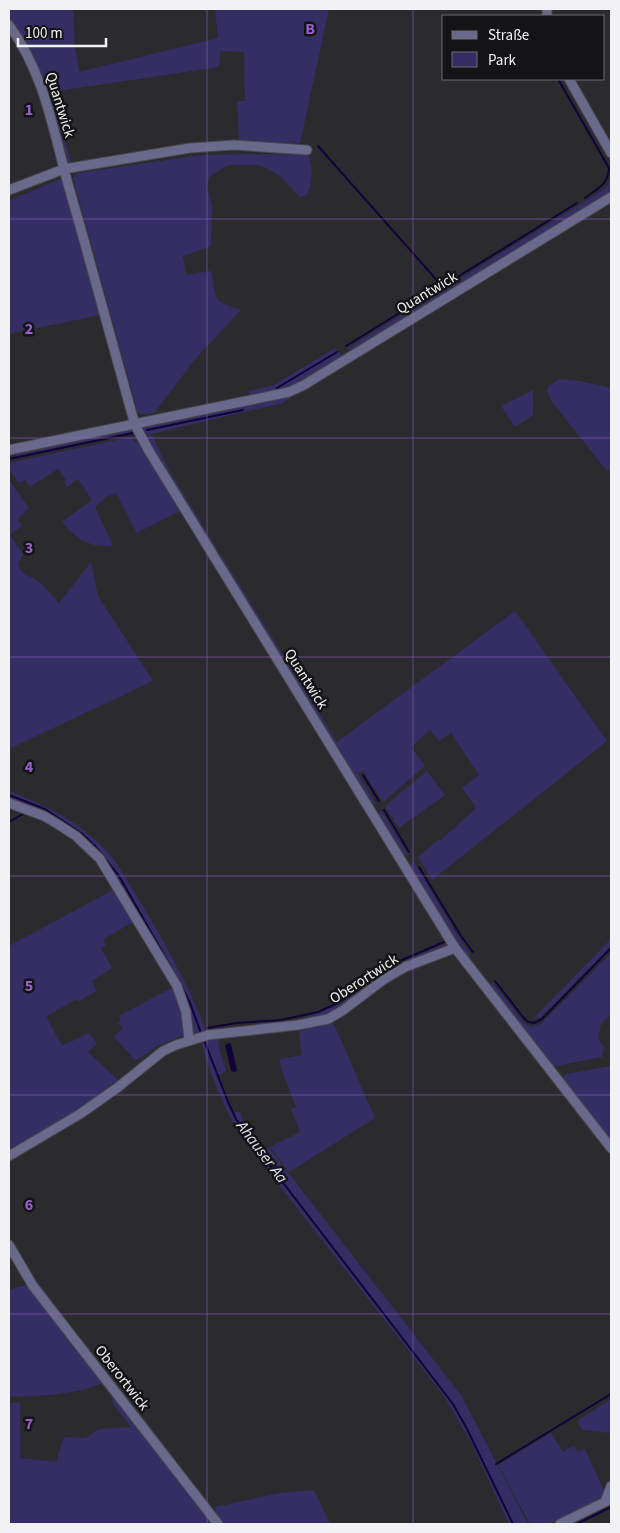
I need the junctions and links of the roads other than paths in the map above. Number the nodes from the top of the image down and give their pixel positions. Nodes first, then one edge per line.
1 (9, 25) edge
2 (570, 80) edge
3 (307, 150) dead end
4 (611, 153) edge
5 (64, 169) junction
6 (9, 190) edge
7 (611, 197) edge
8 (135, 425) junction
9 (9, 450) edge
10 (9, 803) edge
11 (455, 948) junction
12 (189, 1040) junction
13 (611, 1148) edge
14 (9, 1156) edge
15 (9, 1245) edge
16 (611, 1486) edge
17 (608, 1501) edge
18 (218, 1524) edge
19 (560, 1524) edge

1 - 5 street, Quantwick
2 - 4 street
3 - 5 street
5 - 6 street
5 - 8 street, Quantwick
7 - 8 street, Quantwick
8 - 9 street, Quantwick
8 - 11 street, Quantwick
10 - 12 street
11 - 12 street, Oberortwick
11 - 13 street
12 - 14 street, Oberortwick
15 - 18 street, Oberortwick
16 - 17 street
17 - 19 street

